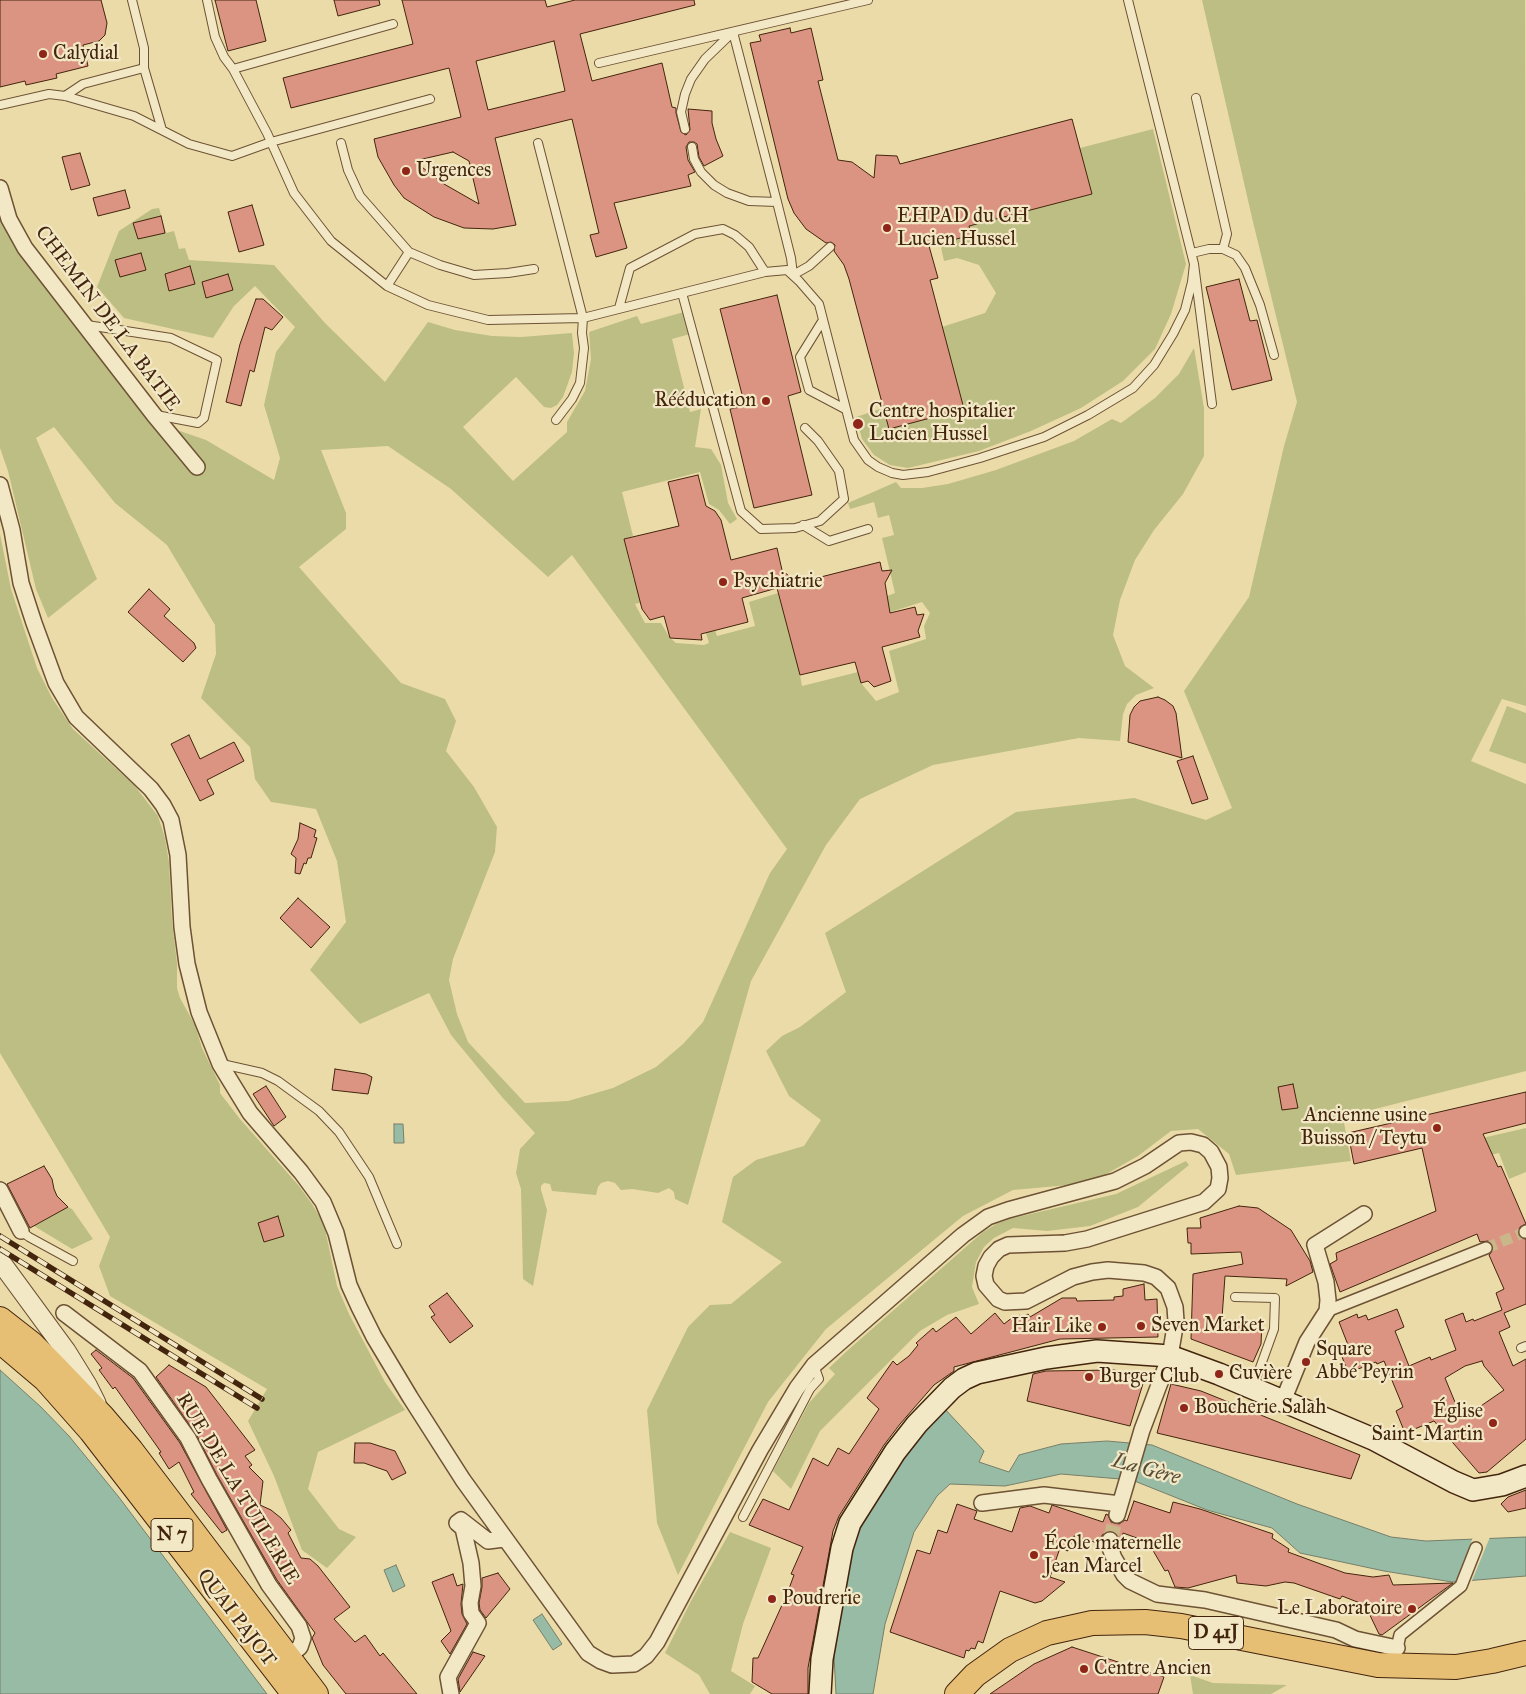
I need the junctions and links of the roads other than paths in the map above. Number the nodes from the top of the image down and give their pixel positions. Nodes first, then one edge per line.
1 (132, 0) edge
2 (208, 0) edge
3 (868, 0) edge
4 (1128, 0) edge
5 (392, 24) dead end
6 (733, 32) junction
7 (599, 63) dead end
8 (144, 68) junction
9 (233, 69) junction
10 (65, 96) junction
11 (1196, 98) dead end
12 (430, 99) dead end
13 (0, 105) edge
14 (685, 129) dead end
15 (162, 130) junction
16 (271, 142) junction
17 (341, 143) dead end
18 (538, 143) dead end
19 (692, 147) dead end
20 (0, 188) edge
21 (778, 202) junction
22 (830, 247) dead end
23 (1223, 249) junction
24 (409, 252) junction
25 (1192, 253) junction
26 (1194, 264) junction
27 (534, 269) dead end
28 (765, 272) junction
29 (793, 275) junction
30 (386, 286) junction
31 (682, 293) junction
32 (619, 308) junction
33 (583, 318) junction
34 (823, 320) junction
35 (85, 325) junction
36 (1274, 355) dead end
37 (1212, 404) dead end
38 (845, 409) junction
39 (154, 415) junction
40 (556, 420) dead end
41 (805, 428) dead end
42 (196, 467) dead end
43 (0, 485) edge
44 (803, 525) junction
45 (868, 529) dead end
46 (220, 1064) junction
47 (0, 1190) edge
48 (1364, 1214) dead end
49 (21, 1231) joint
50 (397, 1244) dead end
51 (1486, 1248) tunnel mouth
52 (0, 1261) edge
53 (73, 1262) dead end
54 (1235, 1297) dead end
55 (1327, 1311) junction
56 (64, 1313) dead end
57 (0, 1319) edge
58 (0, 1341) edge
59 (1170, 1356) junction
60 (814, 1364) junction
61 (1252, 1389) junction
62 (1283, 1401) junction
63 (102, 1416) junction
64 (1526, 1476) edge
65 (982, 1503) dead end
66 (743, 1517) dead end
67 (504, 1539) junction
68 (1110, 1540) tunnel mouth
69 (1476, 1548) dead end
70 (1397, 1648) joint
71 (1526, 1653) edge
72 (288, 1657) junction
73 (294, 1694) edge
74 (316, 1694) edge
75 (452, 1694) edge
76 (820, 1694) edge
77 (957, 1694) edge

1 - 8 lane
2 - 9 lane
3 - 6 lane
4 - 25 lane
5 - 9 lane
6 - 7 lane
6 - 14 lane
6 - 21 lane
8 - 10 lane
8 - 15 lane
9 - 16 lane
10 - 13 lane
10 - 15 lane
11 - 23 lane
12 - 16 lane
15 - 16 lane
16 - 30 lane
17 - 24 lane
18 - 33 lane
19 - 21 lane
20 - 35 street, CHEMIN DE LA BATIE
21 - 29 lane
22 - 29 lane
23 - 25 lane
23 - 36 lane
24 - 27 lane
24 - 30 lane
25 - 26 lane
26 - 37 lane
26 - 38 lane
28 - 29 lane
28 - 31 lane
28 - 32 lane
29 - 34 lane
30 - 33 lane
31 - 32 lane
31 - 44 lane
32 - 33 lane
33 - 40 lane
34 - 38 lane
34 - 38 lane
35 - 39 street, CHEMIN DE LA BATIE
35 - 39 lane
39 - 42 street, CHEMIN DE LA BATIE
41 - 44 lane
43 - 46 street
44 - 45 lane
46 - 50 lane
46 - 67 street
47 - 49 street
48 - 55 street
49 - 53 lane
51 - 55 street
52 - 63 street
54 - 61 lane
55 - 62 street
56 - 72 street, RUE DE LA TUILERIE
57 - 63 main road, N 7
58 - 73 main road, QUAI PAJOT / N 7
59 - 60 street
59 - 61 main road
59 - 65 street
59 - 76 main road
60 - 66 lane
60 - 67 street
61 - 62 main road
62 - 64 main road
63 - 72 main road, QUAI PAJOT / N 7
67 - 75 street
68 - 70 street
69 - 70 street
71 - 77 main road, D 41J
72 - 74 main road, QUAI PAJOT / N 7

